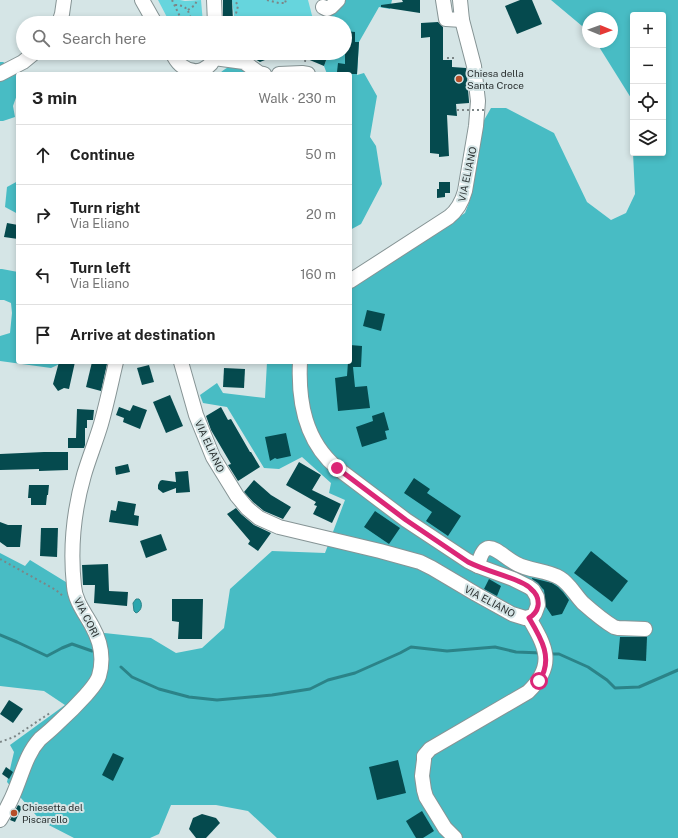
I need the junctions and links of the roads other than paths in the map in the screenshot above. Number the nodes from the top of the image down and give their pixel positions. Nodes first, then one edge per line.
1 (64, 0) edge
2 (142, 0) edge
3 (214, 0) edge
4 (338, 0) edge
5 (443, 0) edge
6 (460, 0) edge
7 (323, 2) edge
8 (61, 16) edge
9 (151, 16) edge
10 (215, 16) edge
11 (462, 20) junction
12 (25, 60) edge
13 (177, 60) edge
14 (207, 61) edge
15 (259, 72) edge
16 (0, 74) edge
17 (352, 280) edge
18 (116, 364) edge
19 (182, 364) edge
20 (300, 364) edge
21 (478, 566) junction
22 (529, 618) junction
23 (645, 629) dead end
24 (0, 820) edge
25 (455, 838) edge

1 - 8 street
2 - 9 street
3 - 10 street
4 - 7 street
5 - 11 street
6 - 11 street, VIA ELIANO
11 - 17 street, VIA ELIANO
12 - 16 street
13 - 14 street
14 - 15 street
18 - 24 street, VIA CORI
19 - 22 street, VIA ELIANO
20 - 21 street, VIA ELIANO
21 - 22 street, VIA ELIANO
21 - 23 street
22 - 25 street

